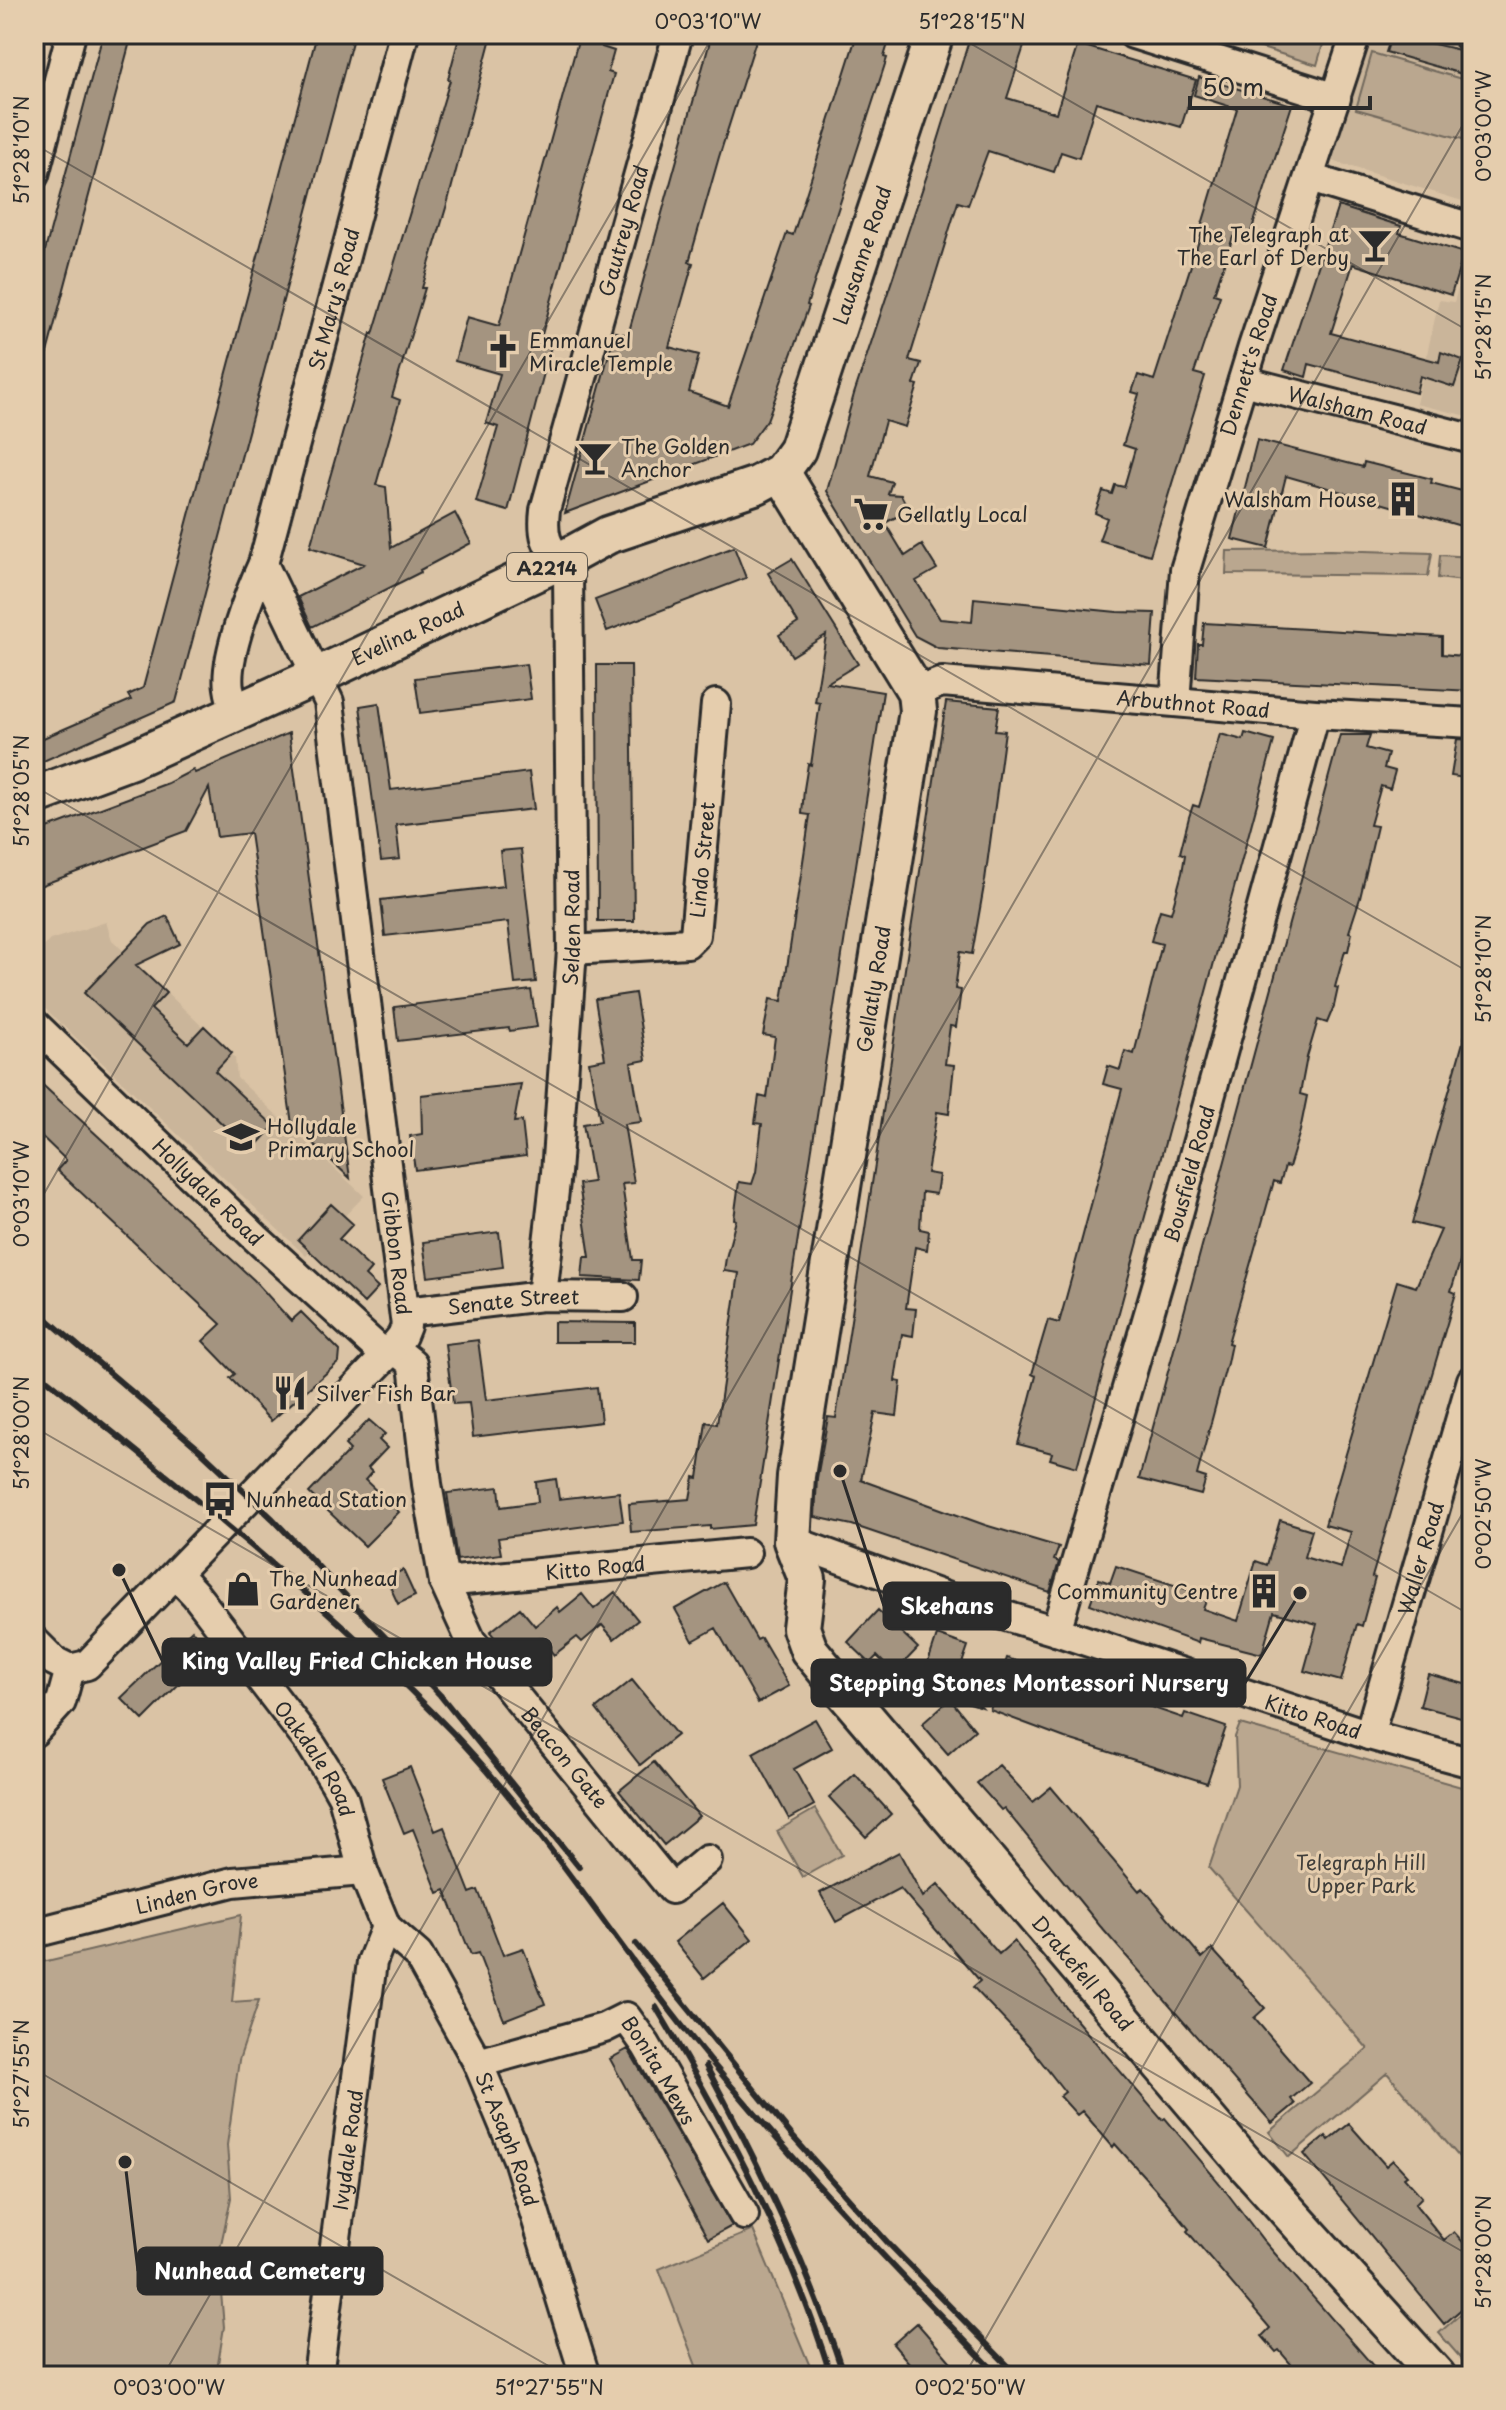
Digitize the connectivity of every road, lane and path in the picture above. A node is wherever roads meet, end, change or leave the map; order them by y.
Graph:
1 (71, 34) edge
2 (404, 34) edge
3 (678, 34) edge
4 (935, 34) edge
5 (1133, 34) edge
6 (1356, 34) edge
7 (1466, 34) edge
8 (1472, 36) edge
9 (1336, 98) junction
10 (34, 175) edge
11 (1310, 178) junction
12 (1468, 227) dead end
13 (1243, 381) junction
14 (1472, 439) edge
15 (781, 472) junction
16 (560, 561) junction
17 (263, 564) junction
18 (317, 676) junction
19 (916, 692) junction
20 (1175, 701) junction
21 (716, 704) dead end
22 (236, 713) junction
23 (1315, 714) junction
24 (1472, 723) edge
25 (34, 796) edge
26 (572, 950) junction
27 (34, 1024) edge
28 (542, 1296) junction
29 (623, 1297) dead end
30 (406, 1312) junction
31 (390, 1352) junction
32 (1472, 1380) edge
33 (792, 1541) junction
34 (746, 1553) dead end
35 (176, 1574) junction
36 (444, 1582) junction
37 (1056, 1631) junction
38 (34, 1641) edge
39 (70, 1669) junction
40 (34, 1732) edge
41 (1369, 1735) junction
42 (1472, 1763) edge
43 (707, 1860) dead end
44 (363, 1871) junction
45 (386, 1927) junction
46 (34, 1933) edge
47 (478, 2063) junction
48 (744, 2215) dead end
49 (318, 2376) edge
50 (585, 2376) edge
51 (1437, 2376) edge

1 - 10 street
2 - 17 street, St Mary's Road
3 - 16 street, Gautrey Road
4 - 15 main road, Lausanne Road
5 - 9 street
6 - 9 street, Dennett's Road
7 - 8 street
9 - 11 street, Dennett's Road
11 - 12 street
11 - 13 street, Dennett's Road
13 - 14 street, Walsham Road
13 - 20 street, Dennett's Road
15 - 16 main road, Evelina Road / A2214
15 - 19 main road
16 - 18 main road, Evelina Road / A2214
16 - 26 street, Selden Road
17 - 18 street
17 - 22 street, St Mary's Road
18 - 22 main road, Evelina Road / A2214
18 - 30 street, Gibbon Road
19 - 20 street, Arbuthnot Road
19 - 33 main road, Gellatly Road
20 - 23 street, Arbuthnot Road
21 - 26 street, Lindo Street
22 - 25 main road, Evelina Road / A2214
23 - 24 street, Arbuthnot Road
23 - 37 street, Bousfield Road
26 - 28 street, Selden Road
27 - 31 street, Hollydale Road
28 - 29 street, Senate Street
28 - 30 street, Senate Street
30 - 31 street, Gibbon Road
31 - 35 street, Gibbon Road
31 - 36 street, Hollydale Road
32 - 41 street, Waller Road
33 - 37 street, Kitto Road
33 - 51 main road, Drakefell Road
34 - 36 street, Kitto Road
35 - 39 street, Gibbon Road
35 - 44 street, Oakdale Road
36 - 43 street, Beacon Gate
37 - 41 street, Kitto Road
38 - 39 street
39 - 40 street
41 - 42 street, Kitto Road
44 - 45 street, Oakdale Road
44 - 46 street, Linden Grove
45 - 47 street, St Asaph Road
45 - 49 street, Ivydale Road
47 - 48 street, Bonita Mews
47 - 50 street, St Asaph Road

